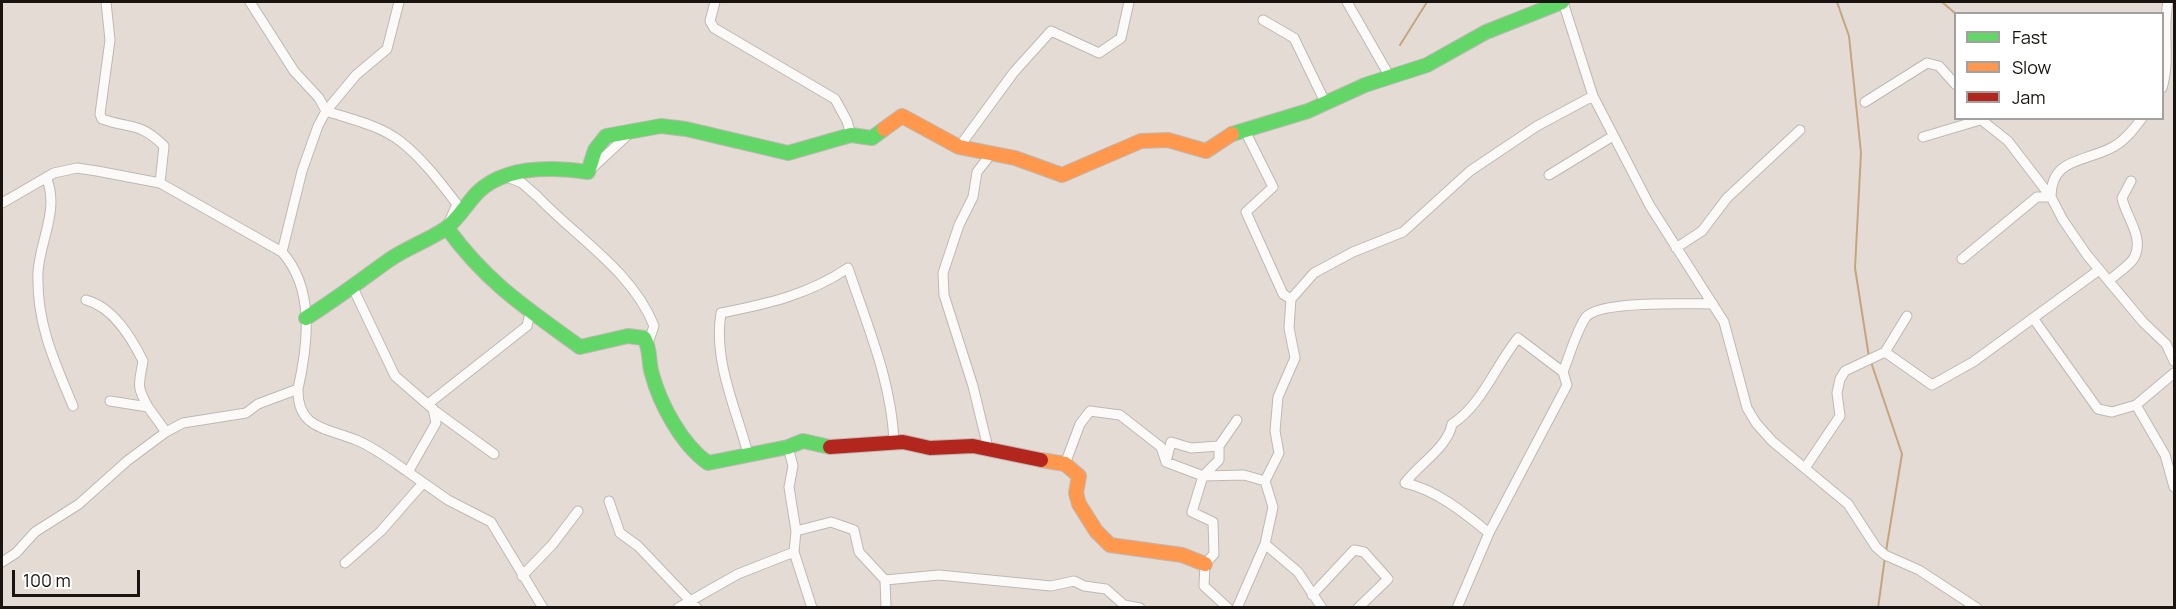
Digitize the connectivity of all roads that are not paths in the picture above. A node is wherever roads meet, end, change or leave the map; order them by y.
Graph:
1 (106, 2) edge
2 (250, 2) edge
3 (399, 2) edge
4 (715, 2) edge
5 (1129, 2) edge
6 (1347, 2) edge
7 (1562, 2) edge
8 (2168, 2) edge
9 (1263, 20) dead end
10 (2175, 46) edge
11 (2168, 62) junction
12 (2170, 74) edge
13 (1390, 77) junction
14 (1954, 84) edge
15 (1593, 96) junction
16 (1866, 102) dead end
17 (1326, 104) junction
18 (326, 111) junction
19 (1976, 120) edge
20 (1980, 120) edge
21 (2140, 120) edge
22 (1800, 130) dead end
23 (1245, 131) junction
24 (851, 135) junction
25 (1614, 136) junction
26 (1923, 137) dead end
27 (959, 147) junction
28 (991, 153) junction
29 (1549, 175) dead end
30 (46, 177) junction
31 (506, 177) junction
32 (2131, 181) dead end
33 (160, 183) junction
34 (2051, 197) junction
35 (2, 203) edge
36 (447, 228) junction
37 (1676, 248) junction
38 (282, 252) junction
39 (1962, 259) dead end
40 (2099, 270) junction
41 (2109, 281) junction
42 (353, 288) junction
43 (1291, 299) junction
44 (86, 300) dead end
45 (1713, 304) junction
46 (530, 313) junction
47 (1907, 316) dead end
48 (306, 318) junction
49 (2033, 318) junction
50 (648, 343) junction
51 (1885, 352) junction
52 (2175, 361) edge
53 (1563, 372) junction
54 (2175, 373) edge
55 (298, 389) junction
56 (110, 401) dead end
57 (2136, 405) junction
58 (73, 406) dead end
59 (148, 407) junction
60 (431, 407) junction
61 (1237, 420) dead end
62 (166, 432) junction
63 (894, 443) junction
64 (1219, 446) junction
65 (788, 447) junction
66 (988, 448) junction
67 (494, 454) dead end
68 (748, 454) junction
69 (1166, 462) junction
70 (1065, 464) junction
71 (1805, 468) junction
72 (408, 472) junction
73 (1203, 476) junction
74 (1265, 481) junction
75 (423, 483) junction
76 (2175, 487) edge
77 (609, 501) dead end
78 (578, 511) dead end
79 (795, 531) junction
80 (1489, 533) junction
81 (1265, 544) junction
82 (794, 552) junction
83 (2, 562) edge
84 (345, 563) dead end
85 (1205, 564) junction
86 (522, 576) junction
87 (885, 579) junction
88 (1312, 595) junction
89 (694, 604) edge
90 (1227, 607) edge
91 (543, 608) edge
92 (678, 608) edge
93 (812, 608) edge
94 (886, 608) edge
95 (1140, 608) edge
96 (1237, 608) edge
97 (1322, 608) edge
98 (1358, 608) edge
99 (1457, 608) edge
100 (1977, 608) edge

1 - 33 street
2 - 18 street
3 - 18 street
4 - 24 street
5 - 27 street
6 - 13 street
7 - 13 street
7 - 15 street
8 - 11 street
9 - 17 street
10 - 11 street
11 - 12 street
13 - 17 street
14 - 16 street
15 - 25 street
15 - 43 street
17 - 23 street
18 - 36 street
18 - 38 street
19 - 26 street
20 - 34 street
21 - 34 street
22 - 37 street
23 - 28 street
23 - 43 street
24 - 27 street
24 - 31 street
25 - 29 street
25 - 37 street
27 - 28 street
28 - 66 street
30 - 33 street
30 - 35 street
30 - 58 street
31 - 36 street
31 - 50 street
32 - 41 street
33 - 38 street
34 - 39 street
34 - 40 street
36 - 42 street
36 - 46 street
37 - 45 street
38 - 48 street
40 - 41 street
40 - 49 street
41 - 52 street
42 - 48 street
42 - 60 street
43 - 74 street
44 - 59 street
45 - 53 street
45 - 71 street
46 - 50 street
46 - 60 street
47 - 51 street
48 - 55 street
49 - 51 street
49 - 57 street
50 - 68 street
51 - 71 street
53 - 80 street
53 - 80 street
54 - 57 street
55 - 62 street
55 - 72 street
56 - 59 street
57 - 76 street
59 - 62 street
60 - 67 street
60 - 72 street
61 - 64 street
62 - 83 street
63 - 65 street
63 - 66 street
63 - 68 street
64 - 69 street
64 - 73 street
65 - 68 street
65 - 79 street
66 - 70 street
69 - 70 street
69 - 73 street
70 - 85 street
71 - 100 street
72 - 75 street
73 - 74 street
73 - 85 street
74 - 81 street
75 - 84 street
75 - 86 street
77 - 89 street
78 - 86 street
79 - 82 street
79 - 87 street
80 - 99 street
81 - 88 street
81 - 96 street
82 - 89 street
82 - 93 street
85 - 90 street
86 - 91 street
87 - 94 street
87 - 95 street
88 - 97 street
88 - 98 street
89 - 92 street

